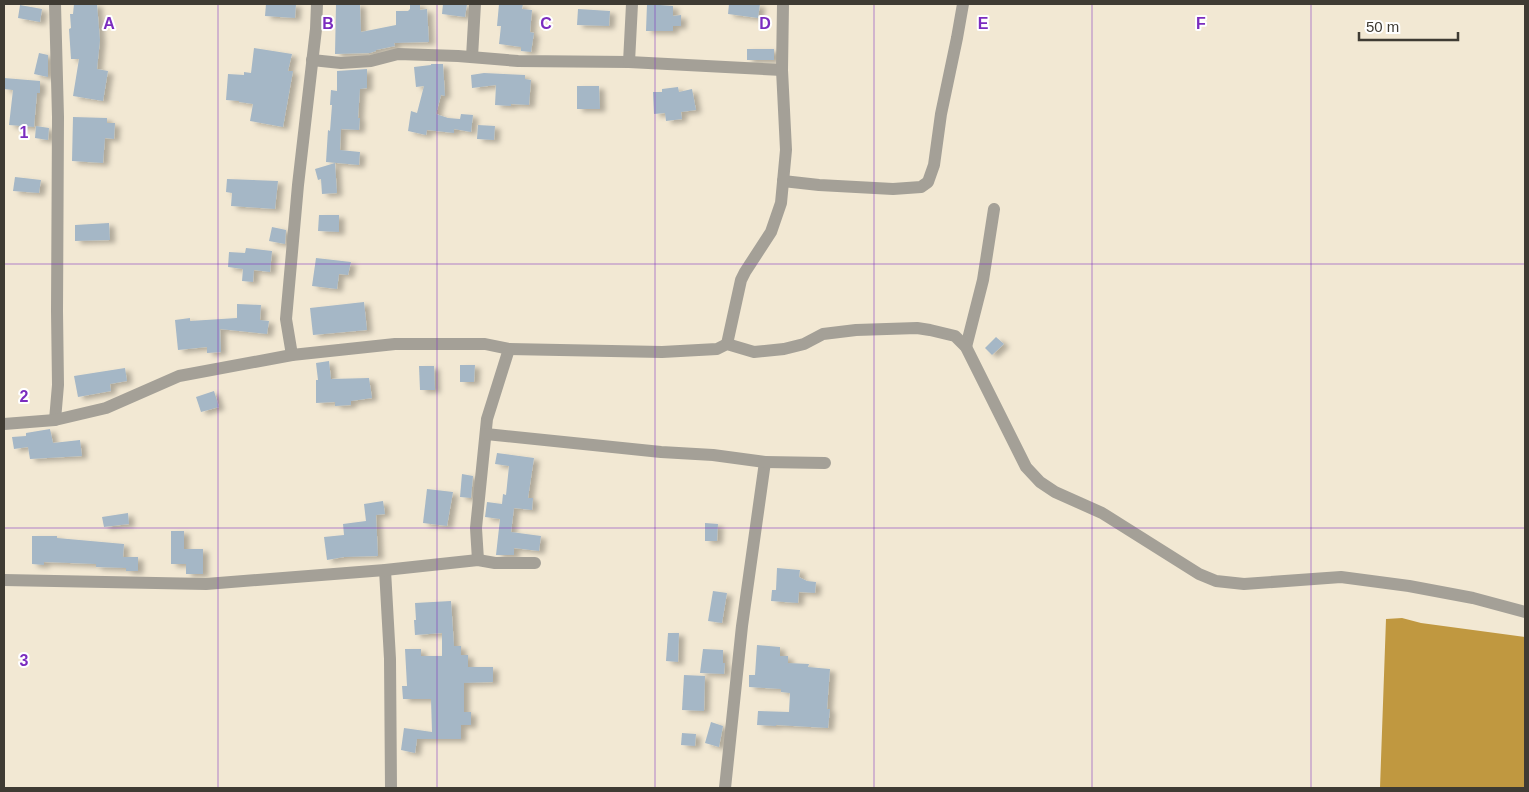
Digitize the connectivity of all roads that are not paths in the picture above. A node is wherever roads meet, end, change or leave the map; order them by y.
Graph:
1 (55, 4) edge
2 (317, 4) edge
3 (476, 4) edge
4 (632, 4) edge
5 (782, 4) edge
6 (962, 4) edge
7 (472, 57) junction
8 (312, 60) junction
9 (629, 62) junction
10 (782, 70) junction
11 (783, 181) junction
12 (994, 209) dead end
13 (728, 344) junction
14 (966, 347) junction
15 (509, 349) junction
16 (292, 355) junction
17 (55, 420) junction
18 (4, 424) edge
19 (486, 434) junction
20 (765, 462) junction
21 (826, 462) dead end
22 (478, 560) junction
23 (535, 563) dead end
24 (385, 570) junction
25 (4, 580) edge
26 (1525, 612) edge
27 (391, 788) edge
28 (725, 788) edge

1 - 17 street
2 - 8 street
3 - 7 street
4 - 9 street
5 - 10 street
6 - 11 street
7 - 8 street
7 - 9 street
8 - 16 street
9 - 10 street
10 - 11 street
11 - 13 street
12 - 14 street
13 - 14 street
13 - 15 street
14 - 26 street
15 - 16 street
15 - 19 street
16 - 17 street
17 - 18 street
19 - 20 street
19 - 22 street
20 - 21 street
20 - 28 street
22 - 23 street
22 - 24 street
24 - 25 street
24 - 27 street

